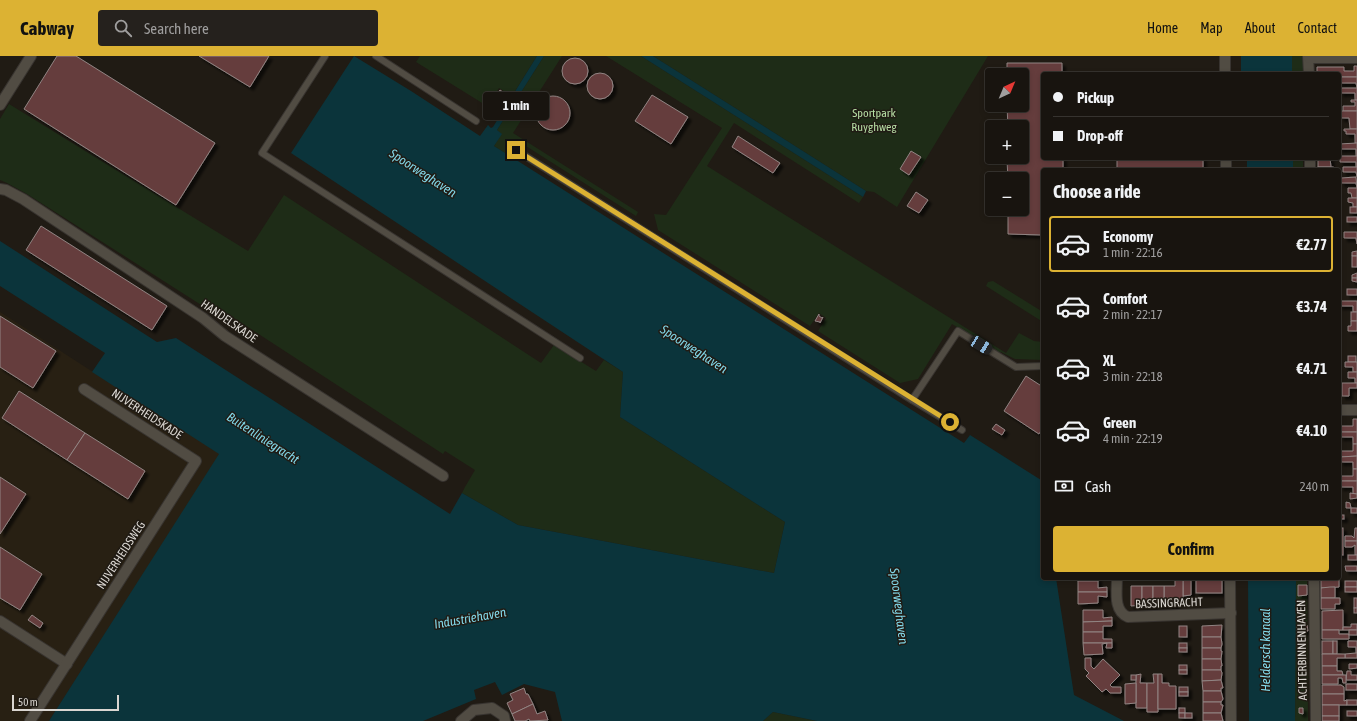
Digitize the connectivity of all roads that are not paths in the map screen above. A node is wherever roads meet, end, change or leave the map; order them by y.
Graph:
1 (31, 56) edge
2 (325, 56) edge
3 (376, 56) edge
4 (1225, 56) edge
5 (1308, 57) edge
6 (1357, 58) edge
7 (1225, 72) edge
8 (1309, 72) edge
9 (0, 106) edge
10 (476, 121) dead end
11 (516, 150) dead end
12 (0, 189) edge
13 (580, 358) dead end
14 (1041, 366) edge
15 (84, 389) dead end
16 (912, 400) junction
17 (1341, 410) edge
18 (1357, 410) edge
19 (962, 430) dead end
20 (196, 461) joint
21 (443, 476) dead end
22 (1116, 580) edge
23 (1230, 580) edge
24 (1314, 580) edge
25 (1230, 613) junction
26 (0, 621) edge
27 (67, 664) junction
28 (30, 721) edge
29 (461, 721) edge
30 (505, 721) edge
31 (1231, 721) edge
32 (1316, 721) edge

1 - 9 street
2 - 13 lane
3 - 10 lane
4 - 7 street
5 - 6 street
5 - 8 street
11 - 16 lane
12 - 21 street, HANDELSKADE
14 - 16 lane
15 - 20 street, NIJVERHEIDSKADE
16 - 19 lane
17 - 18 street
20 - 27 street, NIJVERHEIDSWEG
22 - 25 street, BASSINGRACHT
23 - 25 street
24 - 32 street, ACHTERBINNENHAVEN
25 - 31 street
26 - 27 street
27 - 28 street, NIJVERHEIDSWEG
29 - 30 street

